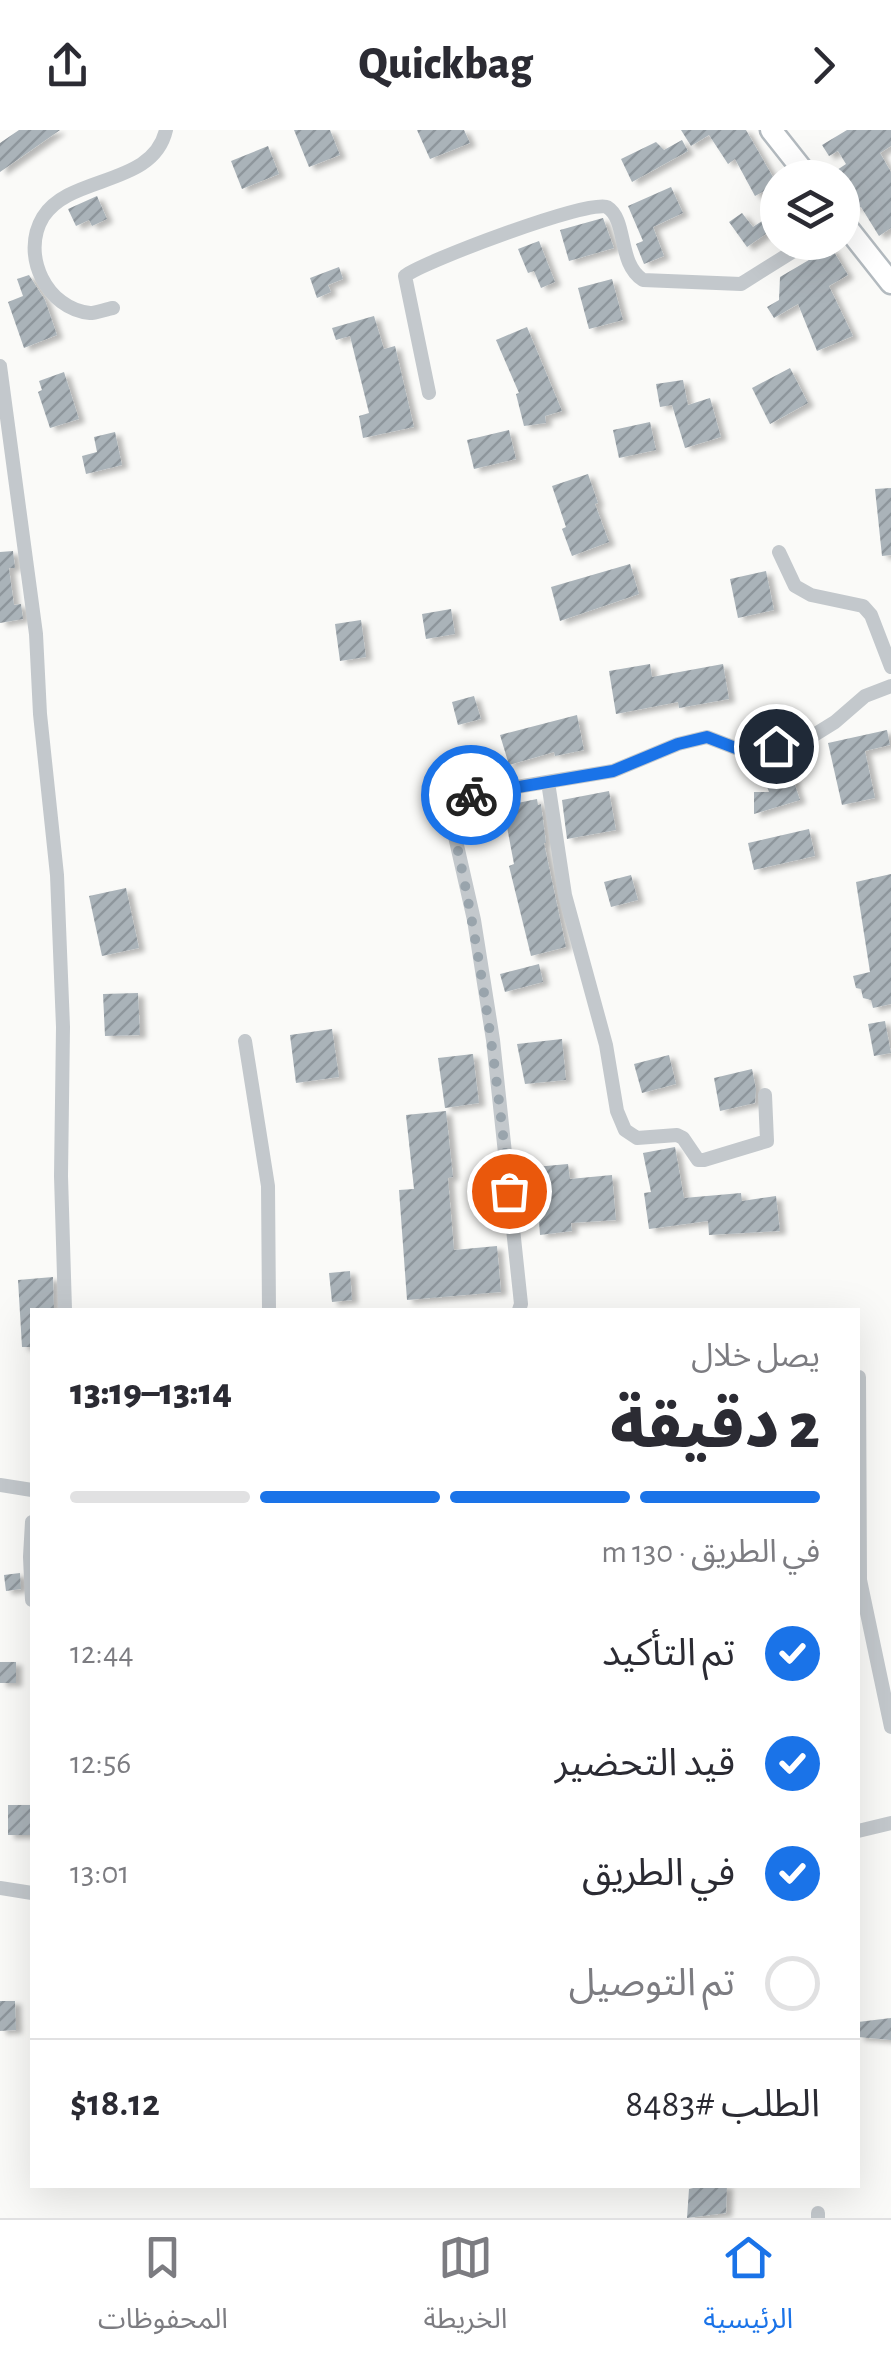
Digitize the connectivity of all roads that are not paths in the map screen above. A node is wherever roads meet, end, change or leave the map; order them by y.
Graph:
1 (166, 130) edge
2 (771, 130) edge
3 (794, 160) edge
4 (860, 244) edge
5 (779, 260) edge
6 (891, 283) edge
7 (112, 308) dead end
8 (0, 366) edge
9 (430, 393) dead end
10 (779, 552) dead end
11 (891, 667) edge
12 (891, 686) edge
13 (548, 782) junction
14 (244, 1041) dead end
15 (765, 1095) dead end
16 (65, 1308) edge
17 (269, 1308) edge
18 (520, 1308) edge
19 (0, 1486) edge
20 (30, 1490) edge
21 (860, 1580) edge
22 (891, 1727) edge
23 (891, 1823) edge
24 (860, 1831) edge
25 (0, 1888) edge
26 (30, 1893) edge

1 - 7 street
2 - 3 street
4 - 6 street
5 - 9 street
8 - 16 street
10 - 11 street
12 - 13 street
13 - 15 street
13 - 18 street
14 - 17 street
19 - 20 street
21 - 22 street
23 - 24 street
25 - 26 street

